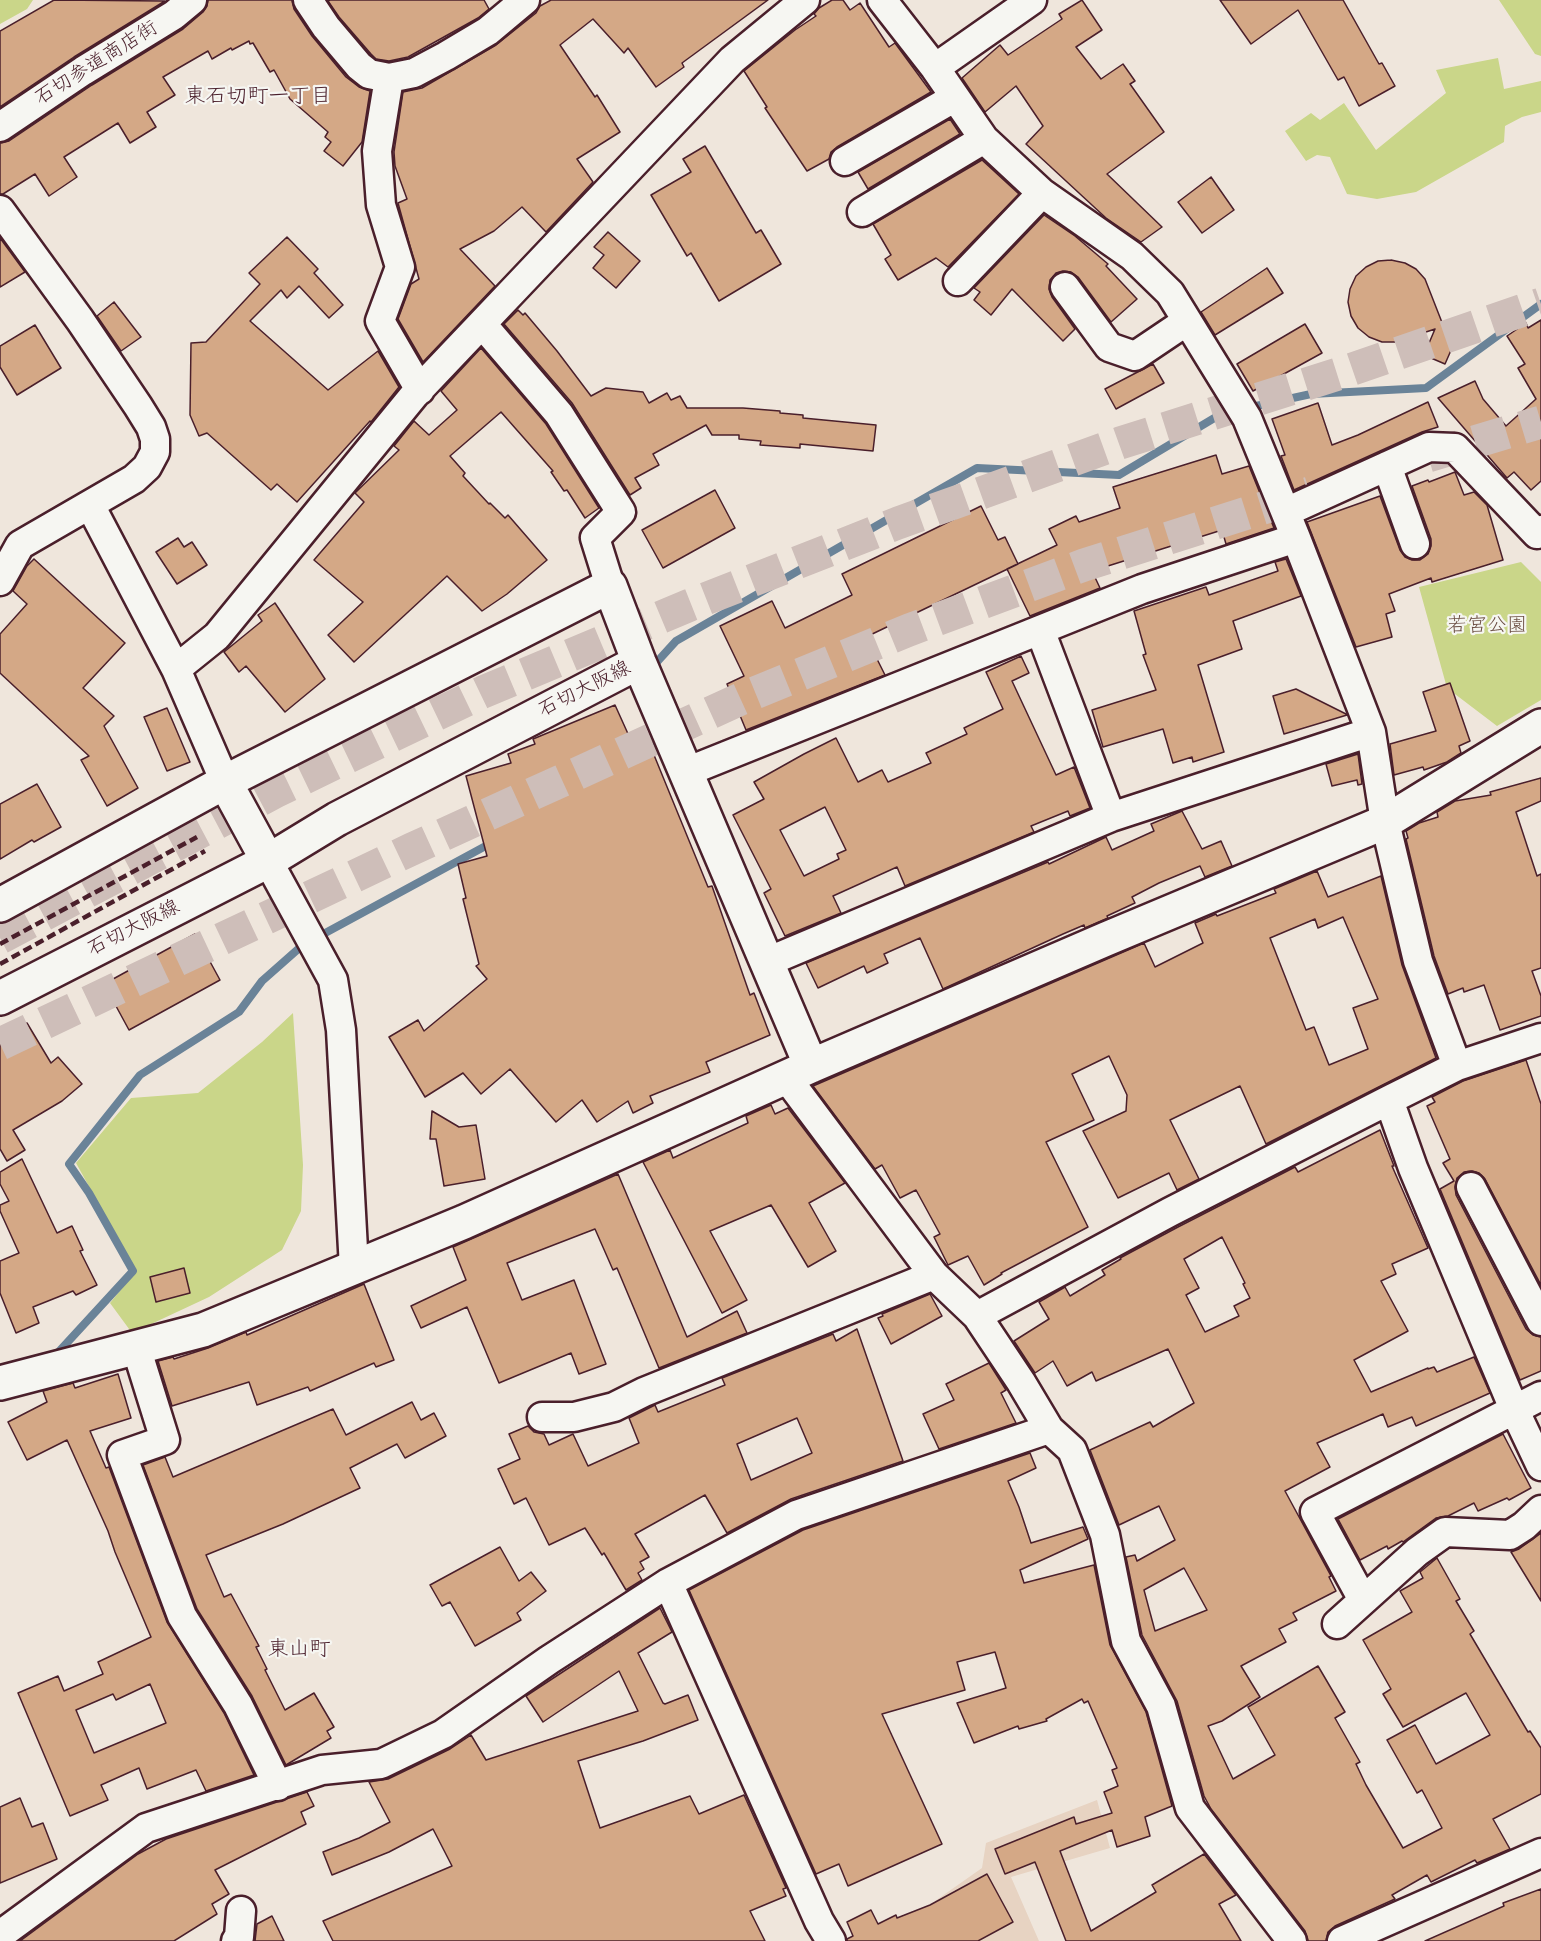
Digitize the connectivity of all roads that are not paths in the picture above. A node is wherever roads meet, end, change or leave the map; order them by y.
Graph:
1 (192, 0) edge
2 (308, 0) edge
3 (805, 0) edge
4 (882, 0) edge
5 (1032, 0) edge
6 (507, 6) edge
7 (935, 69) junction
8 (389, 78) junction
9 (954, 98) junction
10 (0, 126) edge
11 (984, 139) junction
12 (845, 161) dead end
13 (1042, 193) junction
14 (0, 210) edge
15 (862, 212) dead end
16 (958, 281) dead end
17 (1065, 287) dead end
18 (1187, 321) junction
19 (482, 324) junction
20 (420, 390) junction
21 (1387, 466) junction
22 (90, 505) junction
23 (1286, 512) junction
24 (1541, 530) edge
25 (1296, 538) junction
26 (1415, 544) dead end
27 (0, 581) edge
28 (610, 585) junction
29 (1040, 630) junction
30 (639, 662) junction
31 (176, 669) junction
32 (1541, 726) edge
33 (1371, 732) junction
34 (686, 772) junction
35 (225, 782) junction
36 (1110, 817) junction
37 (1385, 822) junction
38 (268, 861) junction
39 (0, 905) edge
40 (767, 962) junction
41 (0, 998) edge
42 (1541, 1038) edge
43 (1456, 1066) junction
44 (798, 1072) junction
45 (1389, 1100) junction
46 (1471, 1187) dead end
47 (354, 1268) junction
48 (934, 1275) junction
49 (977, 1316) junction
50 (1541, 1321) edge
51 (136, 1347) junction
52 (0, 1383) edge
53 (1541, 1396) edge
54 (1514, 1409) junction
55 (542, 1417) dead end
56 (1049, 1429) junction
57 (1541, 1466) edge
58 (1541, 1510) edge
59 (668, 1583) junction
60 (1363, 1600) junction
61 (1337, 1624) dead end
62 (278, 1786) junction
63 (1541, 1853) edge
64 (242, 1911) dead end
65 (0, 1935) edge
66 (236, 1941) edge
67 (831, 1941) edge
68 (1292, 1941) edge
69 (1342, 1941) edge

1 - 10 street, 石切参道商店街
2 - 8 street
3 - 19 street
4 - 7 street
5 - 7 street
6 - 8 street
7 - 9 street
8 - 20 street
9 - 11 street
9 - 12 street
11 - 13 street
11 - 15 street
13 - 16 street
13 - 18 street
14 - 22 street
17 - 18 street
18 - 23 street
19 - 20 street
19 - 28 street
20 - 31 street
21 - 23 street
21 - 24 street
21 - 26 street
22 - 27 street
22 - 31 street
23 - 25 street
25 - 29 street
25 - 33 street
28 - 30 street, 石切大阪線
28 - 35 street
29 - 34 street
29 - 36 street
30 - 34 street
30 - 38 street, 石切大阪線
31 - 35 street
32 - 37 street
33 - 36 street
33 - 37 street
34 - 40 street
35 - 38 street
35 - 39 street
36 - 40 street
37 - 43 street
37 - 44 street
38 - 41 street, 石切大阪線
38 - 47 street
40 - 44 street
42 - 43 street
43 - 45 street
44 - 47 street
44 - 48 street
45 - 49 street
45 - 54 street
46 - 50 street
47 - 51 street
48 - 49 street
48 - 55 street
49 - 56 street
51 - 52 street
51 - 62 street
53 - 54 street
54 - 57 street
54 - 60 street
56 - 59 street
56 - 68 street
58 - 60 street
59 - 62 street
59 - 67 street
60 - 61 street
62 - 65 street
63 - 69 street
64 - 66 street

